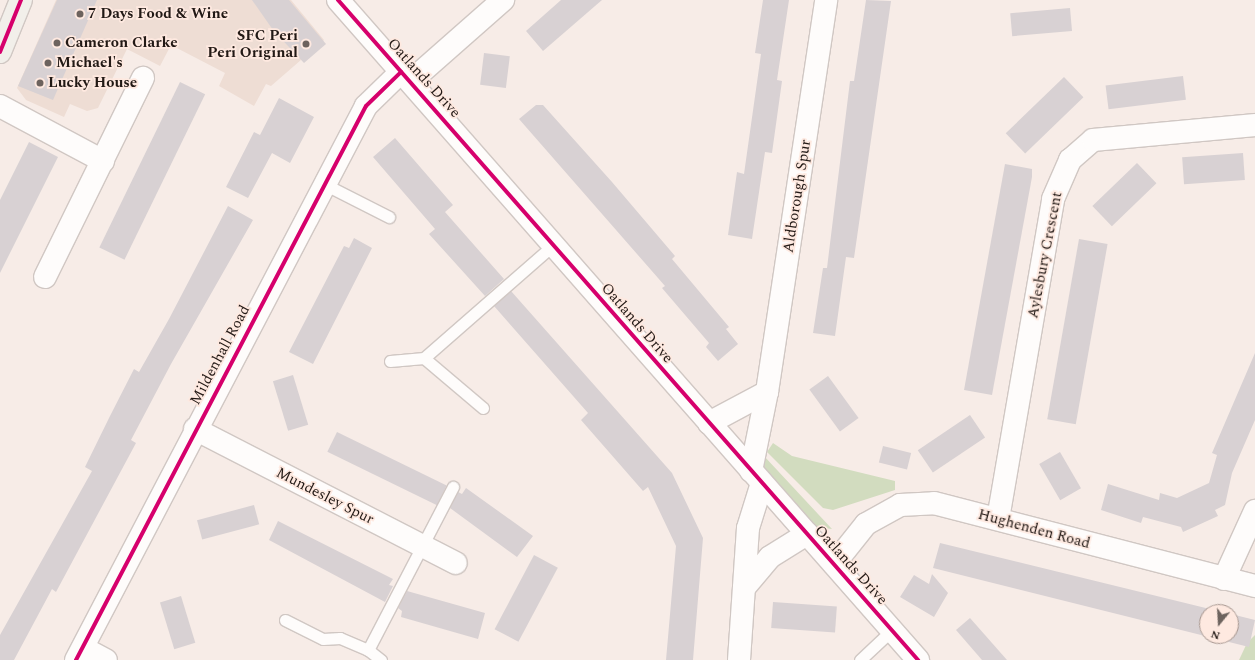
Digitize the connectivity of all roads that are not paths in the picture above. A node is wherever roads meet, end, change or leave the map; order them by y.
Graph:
1 (21, 0) edge
2 (338, 0) edge
3 (503, 0) edge
4 (826, 0) edge
5 (0, 52) edge
6 (406, 77) junction
7 (143, 78) dead end
8 (0, 106) edge
9 (1255, 125) edge
10 (103, 161) junction
11 (324, 184) junction
12 (389, 217) dead end
13 (554, 244) junction
14 (45, 277) dead end
15 (424, 358) junction
16 (390, 361) dead end
17 (768, 392) junction
18 (483, 408) dead end
19 (709, 423) junction
20 (195, 429) junction
21 (757, 477) junction
22 (453, 487) dead end
23 (1255, 511) edge
24 (998, 519) junction
25 (807, 534) junction
26 (422, 546) junction
27 (456, 563) dead end
28 (834, 564) junction
29 (1224, 579) junction
30 (1255, 586) edge
31 (744, 588) junction
32 (285, 620) dead end
33 (892, 630) junction
34 (368, 650) junction
35 (80, 654) edge
36 (106, 660) edge
37 (382, 660) edge
38 (739, 660) edge
39 (860, 660) edge
40 (918, 660) edge

1 - 5 street
2 - 6 street, Oatlands Drive
3 - 6 street, Mildenhall Road
4 - 17 street, Aldborough Spur
6 - 11 street, Mildenhall Road
6 - 13 street, Oatlands Drive
7 - 10 street
8 - 10 street
9 - 24 street, Aylesbury Crescent
10 - 14 street
11 - 12 lane
11 - 20 street, Mildenhall Road
13 - 15 lane
13 - 19 street, Oatlands Drive
15 - 16 lane
15 - 18 lane
17 - 19 street
17 - 21 street, Aldborough Spur
19 - 21 street, Oatlands Drive
20 - 26 street, Mundesley Spur
20 - 35 street, Mildenhall Road
21 - 25 street, Oatlands Drive
21 - 31 street, Aldborough Spur
22 - 26 lane
23 - 29 street
24 - 28 street, Hughenden Road
24 - 29 street, Hughenden Road
25 - 28 street, Oatlands Drive
25 - 31 street
26 - 27 street, Mundesley Spur
26 - 34 lane
28 - 33 street, Oatlands Drive
29 - 30 street, Hughenden Road
31 - 38 street, Aldborough Spur
32 - 34 lane
33 - 39 lane
33 - 40 street, Oatlands Drive
34 - 37 lane
35 - 36 street

